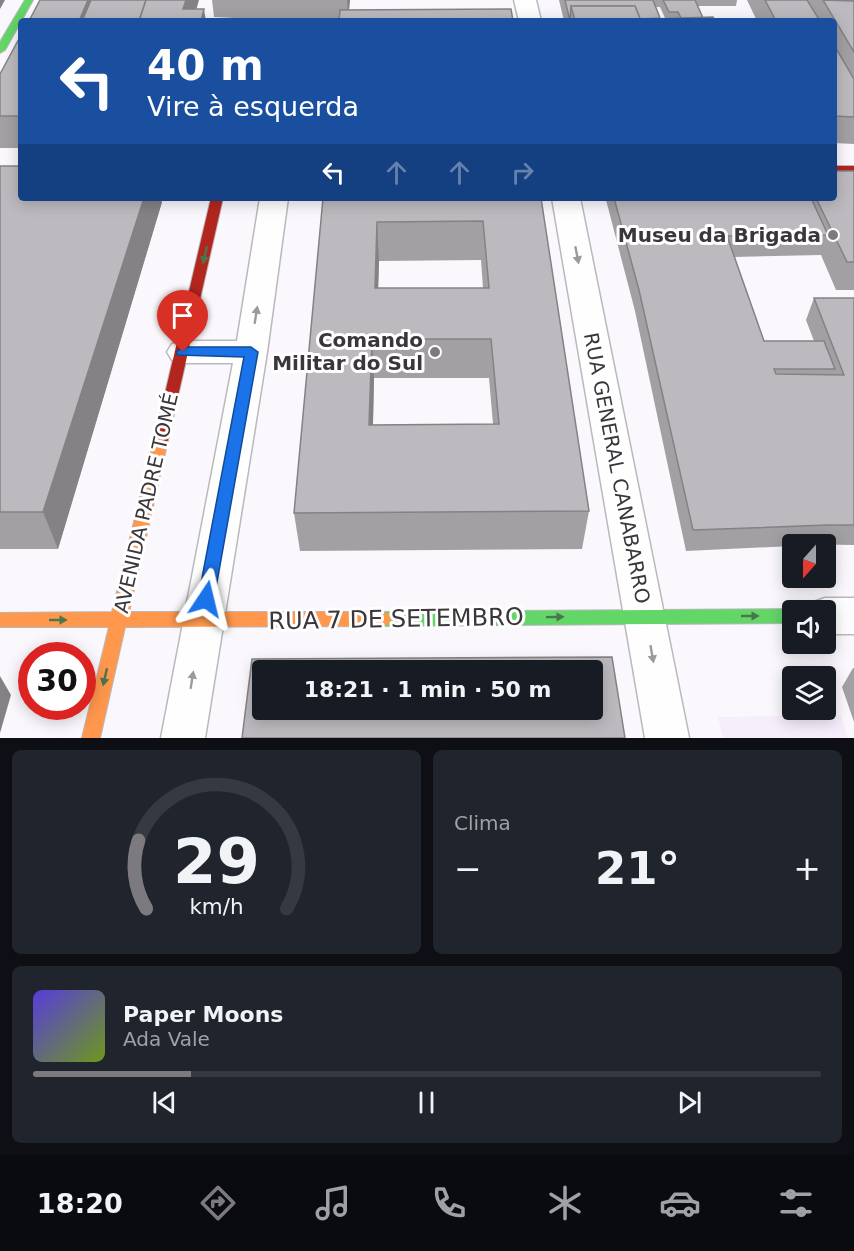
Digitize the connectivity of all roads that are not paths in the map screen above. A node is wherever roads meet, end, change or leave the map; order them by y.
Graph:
1 (29, 0) edge
2 (525, 0) edge
3 (19, 18) edge
4 (529, 18) edge
5 (18, 19) edge
6 (0, 50) edge
7 (837, 169) edge
8 (854, 169) edge
9 (216, 201) edge
10 (274, 201) edge
11 (567, 201) edge
12 (183, 352) junction
13 (251, 352) junction
14 (645, 616) junction
15 (782, 616) edge
16 (836, 616) edge
17 (854, 616) edge
18 (0, 620) edge
19 (118, 620) junction
20 (202, 621) junction
21 (91, 738) edge
22 (183, 738) edge
23 (667, 738) edge

1 - 3 street
2 - 4 street
5 - 6 street
7 - 8 street
9 -> 12 street, AVENIDA PADRE TOMÉ
13 -> 10 street
11 -> 14 street, RUA GENERAL CANABARRO
12 - 13 street
12 - 19 street, AVENIDA PADRE TOMÉ
13 - 20 street
14 -> 15 street, RUA 7 DE SETEMBRO
20 -> 14 street, RUA 7 DE SETEMBRO
14 -> 23 street, RUA GENERAL CANABARRO
16 - 17 street
18 -> 19 street, RUA 7 DE SETEMBRO
19 - 20 street, RUA 7 DE SETEMBRO
19 -> 21 street, AVENIDA PADRE TOMÉ
22 -> 20 street

